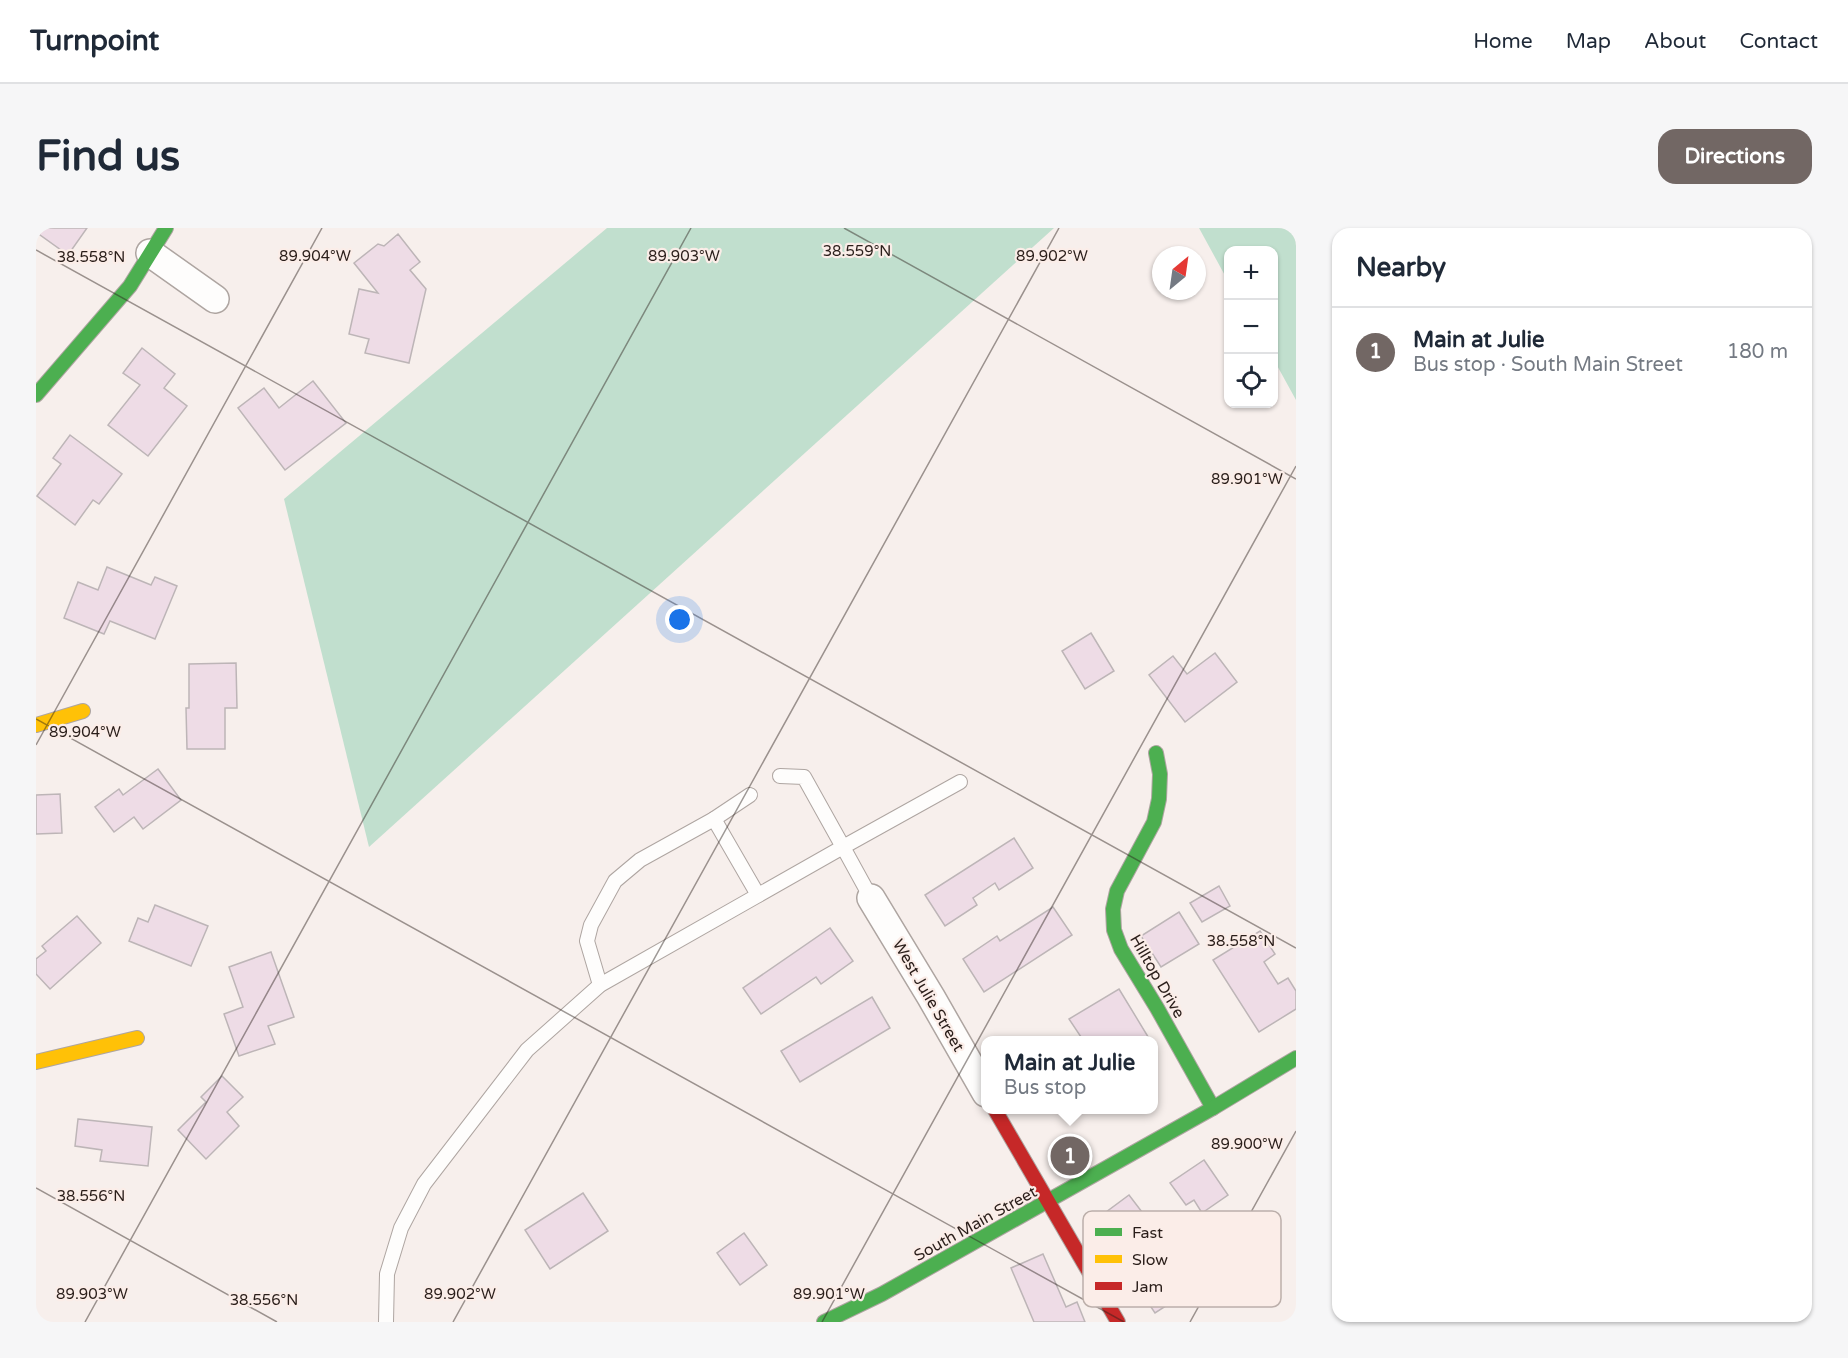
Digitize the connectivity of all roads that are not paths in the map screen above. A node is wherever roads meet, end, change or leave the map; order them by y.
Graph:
1 (166, 228) edge
2 (150, 253) junction
3 (215, 299) dead end
4 (36, 394) edge
5 (83, 711) dead end
6 (36, 725) edge
7 (1156, 753) dead end
8 (780, 776) dead end
9 (960, 782) dead end
10 (750, 795) dead end
11 (714, 819) junction
12 (843, 847) junction
13 (758, 895) junction
14 (871, 898) joint
15 (600, 985) junction
16 (137, 1038) dead end
17 (1296, 1059) edge
18 (36, 1062) edge
19 (981, 1084) edge
20 (1213, 1108) junction
21 (997, 1114) edge
22 (1048, 1202) junction
23 (1083, 1262) edge
24 (1109, 1307) edge
25 (386, 1322) edge
26 (824, 1322) edge
27 (1118, 1322) edge

1 - 2 street
2 - 3 street
2 - 4 street
5 - 6 street
7 - 20 street, Hilltop Drive
8 - 12 lane
9 - 12 lane
10 - 11 lane
11 - 13 lane
11 - 15 lane
12 - 13 lane
12 - 14 lane
13 - 15 lane
14 - 19 street, West Julie Street
15 - 25 lane
16 - 18 street
17 - 20 street, South Main Street
20 - 22 street, South Main Street
21 - 22 street
22 - 23 street
22 - 26 street, South Main Street
24 - 27 street

